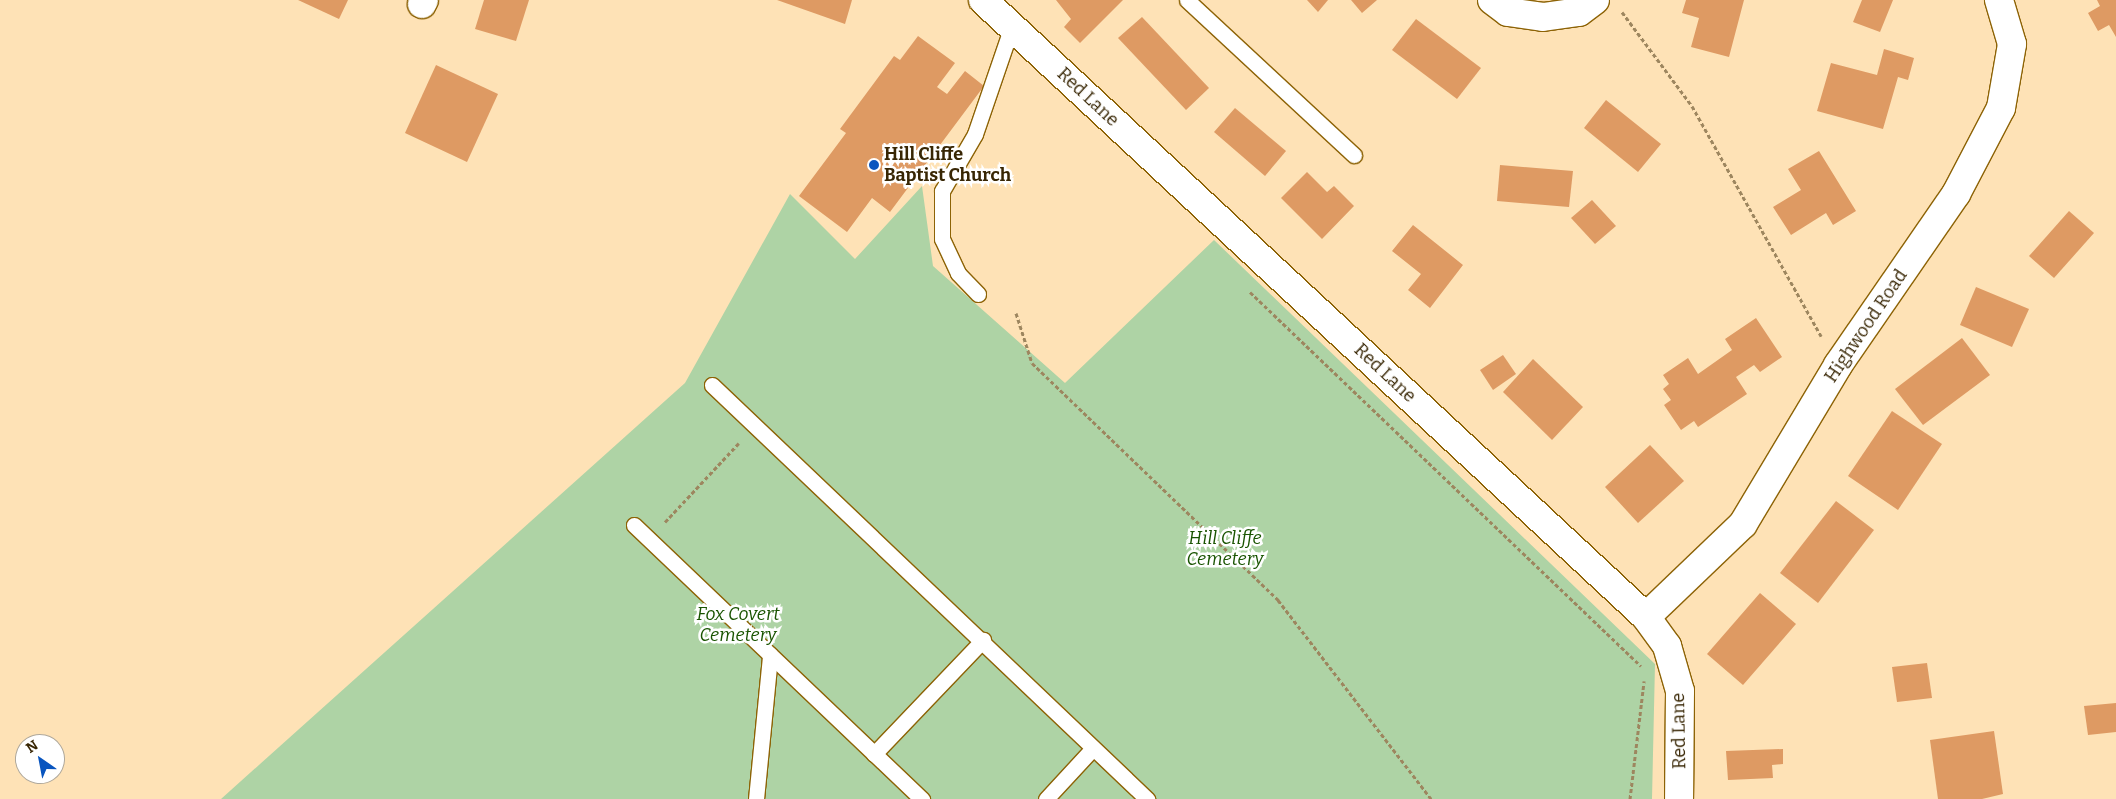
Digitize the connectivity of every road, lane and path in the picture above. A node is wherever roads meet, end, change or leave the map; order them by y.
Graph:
1 (983, 0) edge
2 (1187, 0) edge
3 (1492, 0) edge
4 (1999, 0) edge
5 (1607, 4) edge
6 (1012, 26) junction
7 (1354, 155) dead end
8 (1247, 289) dead end
9 (978, 294) dead end
10 (1016, 313) dead end
11 (1838, 365) junction
12 (712, 385) dead end
13 (755, 426) junction
14 (634, 525) dead end
15 (649, 540) junction
16 (1646, 617) junction
17 (983, 640) junction
18 (770, 655) junction
19 (1093, 748) junction
20 (874, 754) junction
21 (756, 799) edge
22 (922, 799) edge
23 (1046, 799) edge
24 (1147, 799) edge
25 (1431, 799) edge
26 (1630, 799) edge
27 (1679, 799) edge

1 - 6 street, Red Lane
2 - 7 lane
3 - 5 street
4 - 11 street, Highwood Road
5 - 11 path
6 - 9 lane
6 - 16 street, Red Lane
8 - 26 path
10 - 25 path
11 - 16 street, Highwood Road
12 - 13 lane
13 - 15 path
13 - 17 lane
14 - 15 lane
15 - 18 lane
16 - 27 street, Red Lane
17 - 19 lane
17 - 20 lane
18 - 20 lane
18 - 21 lane
19 - 23 lane
19 - 24 lane
20 - 22 lane

